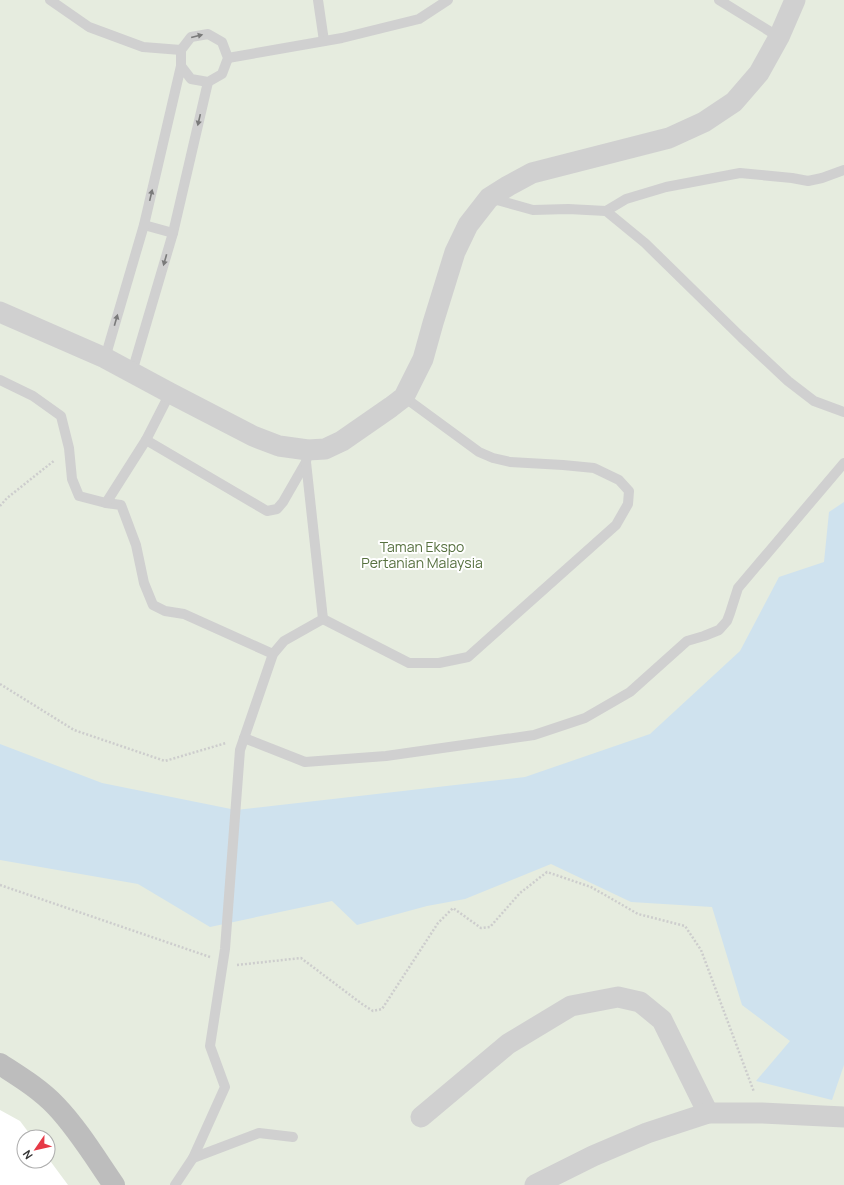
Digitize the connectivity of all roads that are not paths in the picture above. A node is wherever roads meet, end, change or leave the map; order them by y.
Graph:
1 (50, 0) edge
2 (318, 0) edge
3 (448, 0) edge
4 (719, 0) edge
5 (795, 0) edge
6 (779, 37) junction
7 (324, 41) junction
8 (181, 50) junction
9 (228, 58) junction
10 (181, 66) junction
11 (208, 82) junction
12 (844, 170) edge
13 (490, 198) junction
14 (606, 211) junction
15 (144, 225) junction
16 (173, 233) junction
17 (0, 312) edge
18 (105, 358) junction
19 (132, 372) junction
20 (0, 380) edge
21 (170, 393) junction
22 (404, 397) junction
23 (844, 412) edge
24 (146, 440) junction
25 (307, 456) junction
26 (844, 463) edge
27 (106, 503) junction
28 (323, 619) junction
29 (273, 654) junction
30 (244, 738) junction
31 (0, 1064) edge
32 (708, 1113) junction
33 (844, 1117) edge
34 (421, 1118) dead end
35 (293, 1137) dead end
36 (193, 1158) junction
37 (114, 1185) edge
38 (175, 1185) edge
39 (535, 1185) edge

1 - 8 lane
2 - 7 lane
3 - 7 lane
4 - 6 lane
5 - 6 street
6 - 13 street
7 - 9 lane
8 -> 9 lane
8 - 10 lane
9 - 11 lane
10 - 11 lane
15 -> 10 lane
11 -> 16 lane
12 - 14 lane
13 - 14 lane
13 - 22 street
14 - 23 lane
15 - 16 lane
18 -> 15 lane
16 -> 19 lane
17 - 18 street
18 - 19 street
19 - 21 street
20 - 27 lane
21 - 24 lane
21 - 25 street
22 - 25 street
22 - 28 lane
24 - 25 lane
24 - 27 lane
25 - 28 lane
26 - 30 lane
27 - 29 lane
28 - 29 lane
29 - 30 lane
30 - 36 lane
31 - 37 street
32 - 33 street
32 - 34 street
32 - 39 street
35 - 36 lane
36 - 38 lane

